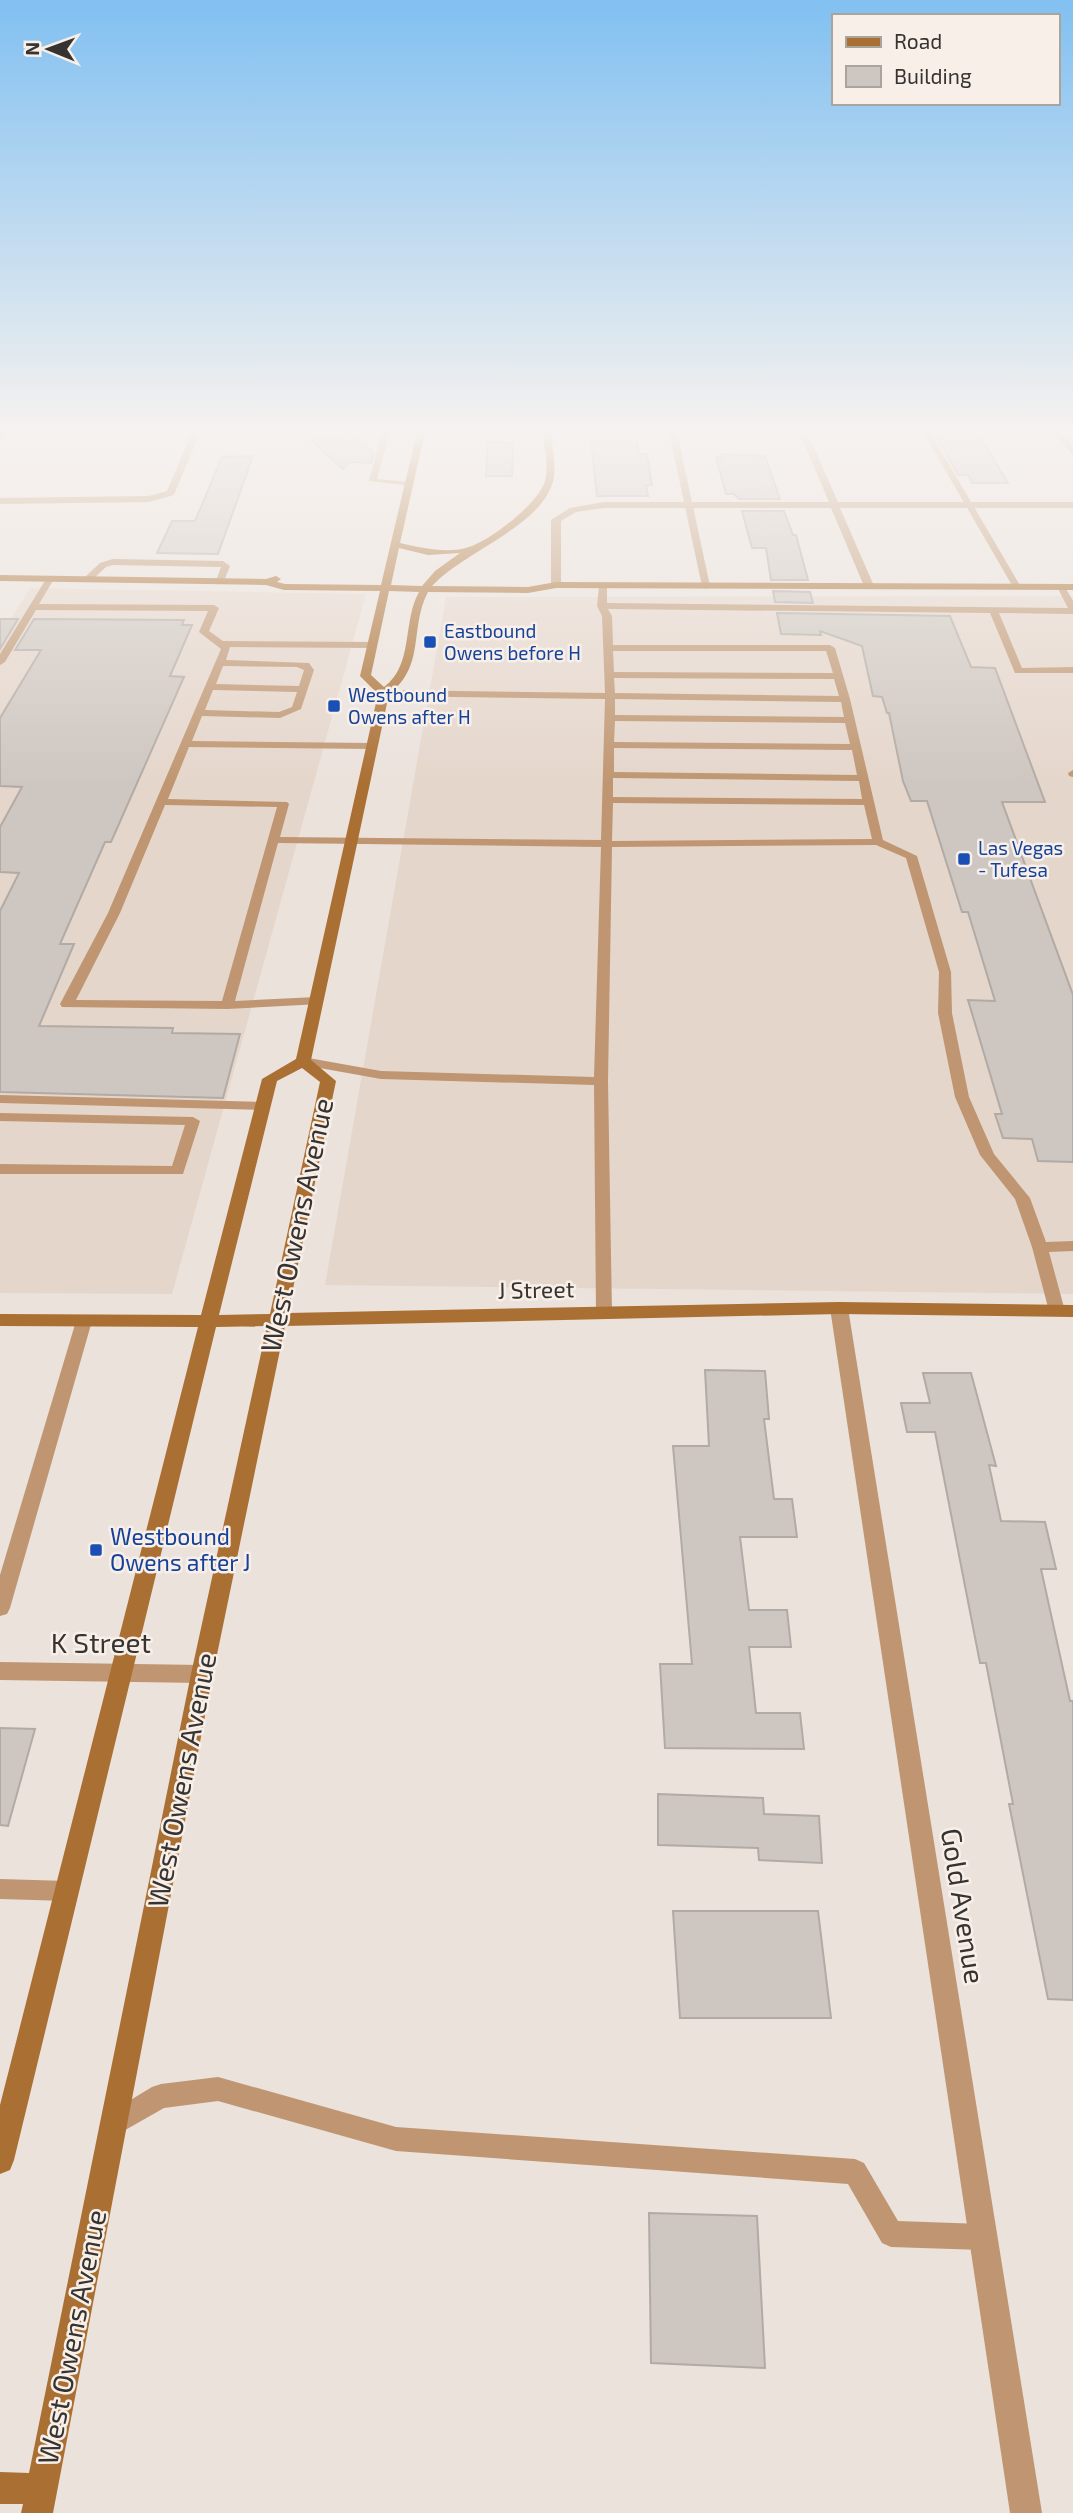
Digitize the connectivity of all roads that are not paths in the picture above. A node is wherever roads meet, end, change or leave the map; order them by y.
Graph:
1 (395, 549) edge
2 (416, 549) edge
3 (556, 549) edge
4 (699, 549) edge
5 (854, 549) edge
6 (995, 549) edge
7 (469, 550) joint
8 (0, 578) edge
9 (432, 578) junction
10 (50, 579) junction
11 (88, 579) junction
12 (388, 583) junction
13 (556, 585) junction
14 (603, 586) junction
15 (706, 586) junction
16 (869, 586) junction
17 (1017, 587) junction
18 (1060, 587) junction
19 (1073, 587) edge
20 (425, 588) junction
21 (220, 592) junction
22 (602, 606) junction
23 (33, 607) junction
24 (993, 610) junction
25 (1073, 610) edge
26 (220, 644) junction
27 (372, 645) junction
28 (607, 648) junction
29 (0, 662) edge
30 (652, 662) junction
31 (713, 662) junction
32 (756, 662) junction
33 (794, 662) junction
34 (219, 663) junction
35 (1073, 670) edge
36 (608, 676) junction
37 (838, 676) junction
38 (209, 687) junction
39 (303, 689) junction
40 (384, 693) junction
41 (610, 697) junction
42 (845, 699) junction
43 (198, 713) junction
44 (609, 718) junction
45 (850, 720) junction
46 (185, 744) junction
47 (608, 745) junction
48 (371, 746) junction
49 (856, 747) junction
50 (608, 775) junction
51 (863, 778) junction
52 (607, 800) junction
53 (161, 802) junction
54 (869, 803) junction
55 (273, 840) junction
56 (350, 841) junction
57 (878, 842) junction
58 (606, 844) junction
59 (316, 1001) junction
60 (227, 1005) junction
61 (303, 1061) junction
62 (601, 1081) junction
63 (0, 1099) edge
64 (262, 1106) junction
65 (0, 1117) edge
66 (0, 1169) edge
67 (1073, 1246) edge
68 (1040, 1247) junction
69 (839, 1308) junction
70 (1065, 1311) edge
71 (604, 1313) junction
72 (0, 1320) edge
73 (277, 1320) junction
74 (84, 1321) junction
75 (209, 1321) junction
76 (0, 1608) edge
77 (0, 1671) edge
78 (121, 1673) junction
79 (202, 1674) junction
80 (0, 1889) edge
81 (67, 1891) junction
82 (113, 2125) junction
83 (0, 2160) edge
84 (982, 2236) junction
85 (0, 2488) edge
86 (39, 2501) edge
87 (1026, 2513) edge

1 - 12 main road
2 - 7 main road
3 - 13 street
4 - 15 lane
5 - 16 street
6 - 17 lane
7 - 9 main road
8 - 10 main road
9 - 12 main road
9 - 13 main road
9 - 20 main road
10 - 11 main road
10 - 23 lane
11 - 21 main road
11 - 21 lane
12 - 20 main road
12 - 21 main road
12 - 27 main road
13 - 14 main road
13 - 20 main road
14 - 15 main road
14 - 22 lane
15 - 16 main road
16 - 17 main road
17 - 18 main road
18 - 19 main road
18 - 25 lane
20 - 40 main road
21 - 23 lane
21 - 26 lane
22 - 24 lane
22 - 28 lane
23 - 29 lane
24 - 25 lane
24 - 35 lane
26 - 27 lane
26 - 34 lane
27 - 40 main road
28 - 30 lane
28 - 36 lane
30 - 31 lane
30 - 31 lane
30 - 36 lane
31 - 32 lane
31 - 32 lane
32 - 33 lane
32 - 33 lane
33 - 37 lane
33 - 37 lane
34 - 38 lane
34 - 39 lane
36 - 41 lane
37 - 42 lane
38 - 39 lane
38 - 43 lane
39 - 43 lane
40 - 41 lane
40 - 48 main road
41 - 42 lane
41 - 44 lane
42 - 45 lane
43 - 46 lane
44 - 45 lane
44 - 47 lane
45 - 49 lane
46 - 48 lane
46 - 53 lane
47 - 49 lane
47 - 50 lane
48 - 56 main road
49 - 51 lane
50 - 51 lane
50 - 52 lane
51 - 54 lane
52 - 54 lane
52 - 58 lane
53 - 55 lane
53 - 60 lane
54 - 57 lane
55 - 56 lane
55 - 60 lane
56 - 58 lane
56 - 59 main road
57 - 58 lane
57 - 68 lane
58 - 62 lane
59 - 60 lane
59 - 61 main road
61 - 62 lane
61 - 64 main road, West Owens Avenue
61 - 73 main road, West Owens Avenue
62 - 71 lane
63 - 64 lane
64 - 75 main road, West Owens Avenue
65 - 66 lane
67 - 68 lane
68 - 70 lane
69 - 70 main road, J Street
69 - 71 main road, J Street
69 - 84 street, Gold Avenue
71 - 73 main road, J Street
72 - 74 main road, J Street
73 - 75 main road, J Street
73 - 79 main road, West Owens Avenue
74 - 75 main road, J Street
74 - 76 lane
75 - 78 main road, West Owens Avenue
77 - 78 street, K Street
78 - 79 street, K Street
78 - 81 main road, West Owens Avenue
79 - 82 main road, West Owens Avenue
80 - 81 lane
81 - 83 main road, West Owens Avenue
82 - 84 lane
82 - 86 main road, West Owens Avenue
84 - 87 street, Gold Avenue
85 - 86 main road

